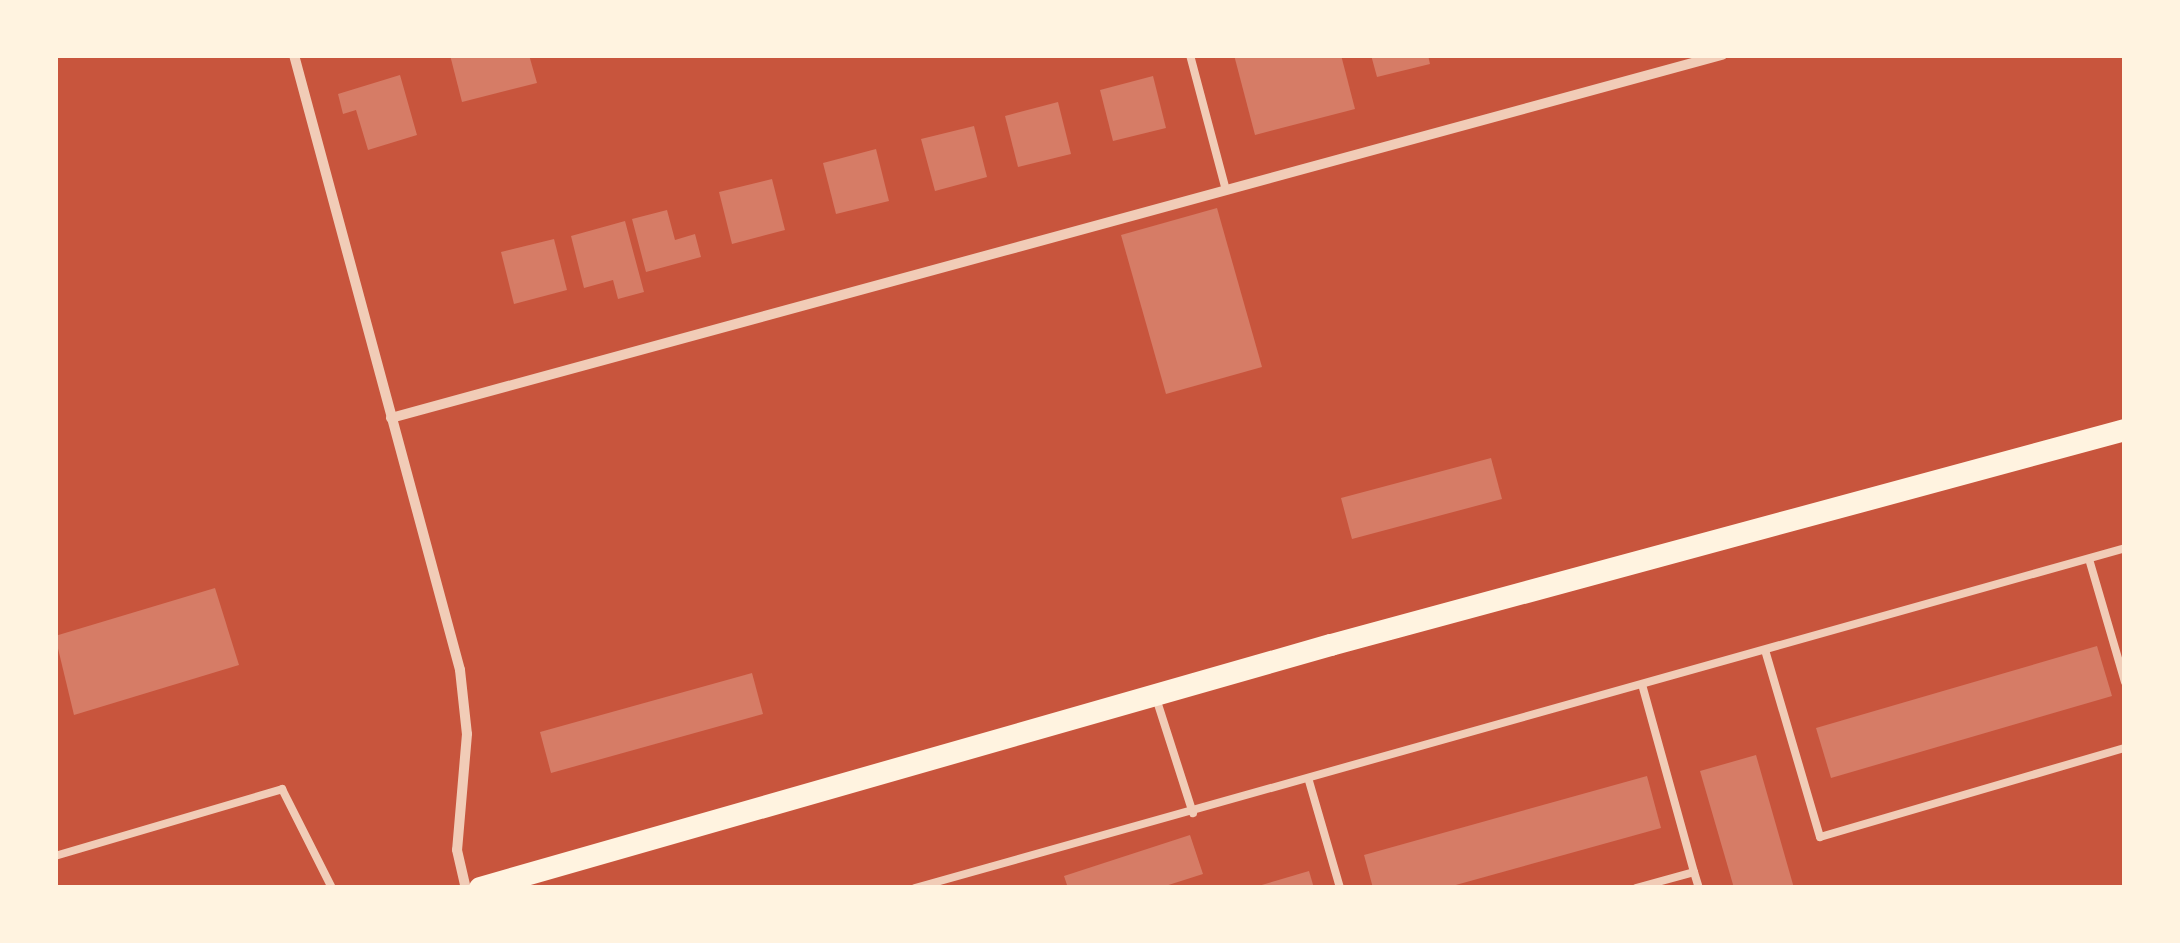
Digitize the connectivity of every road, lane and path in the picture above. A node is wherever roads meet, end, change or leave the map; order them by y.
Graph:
1 (294, 55) edge
2 (1190, 55) edge
3 (1722, 55) edge
4 (1225, 187) junction
5 (392, 418) junction
6 (2125, 430) edge
7 (2125, 548) edge
8 (2089, 559) junction
9 (1765, 650) junction
10 (2125, 682) edge
11 (1642, 685) junction
12 (1155, 695) junction
13 (2125, 748) edge
14 (1309, 782) junction
15 (1193, 813) junction
16 (55, 856) edge
17 (1694, 872) junction
18 (332, 888) edge
19 (466, 888) edge
20 (480, 888) edge
21 (915, 888) edge
22 (1340, 888) edge
23 (1636, 888) edge
24 (1699, 888) edge

1 - 5 street
2 - 4 lane
3 - 4 street
4 - 5 street
5 - 19 street
6 - 12 main road
7 - 8 lane
8 - 9 lane
8 - 10 lane
9 - 11 lane
9 - 13 lane
11 - 14 lane
11 - 17 lane
12 - 15 lane
12 - 20 main road
14 - 15 lane
14 - 22 lane
15 - 21 lane
16 - 18 lane
17 - 23 lane
17 - 24 lane

